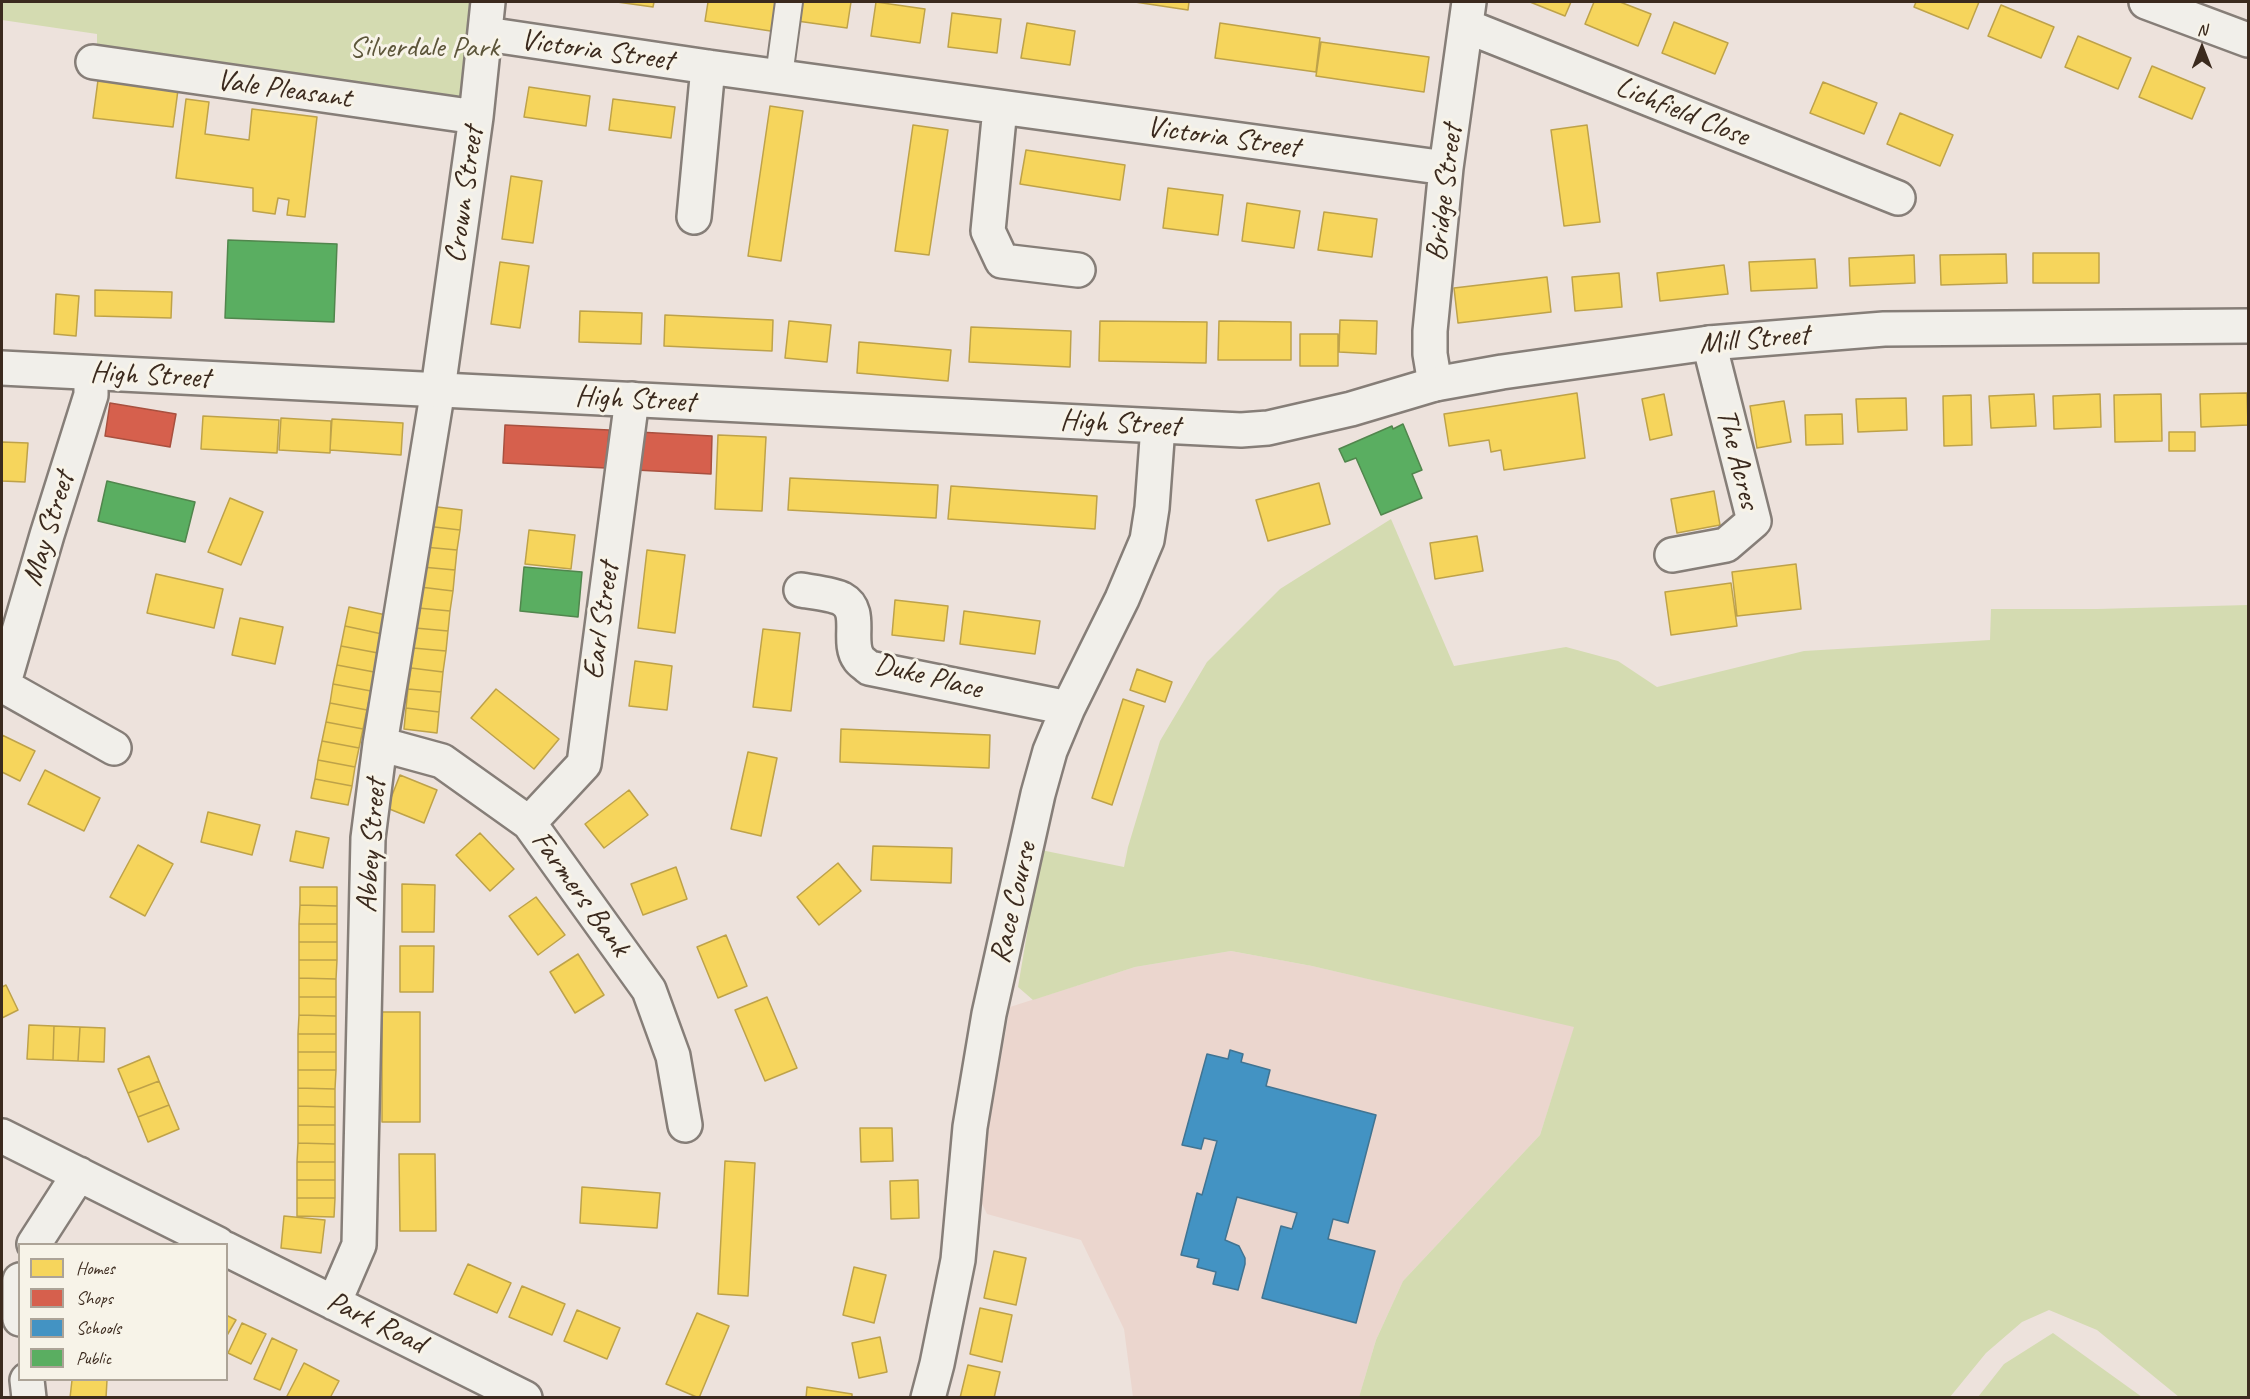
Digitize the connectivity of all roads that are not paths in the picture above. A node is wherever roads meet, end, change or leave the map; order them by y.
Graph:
1 (488, 2) edge
2 (789, 2) edge
3 (2146, 2) edge
4 (1468, 14) edge
5 (486, 34) junction
6 (2248, 40) edge
7 (93, 62) dead end
8 (708, 67) junction
9 (779, 76) junction
10 (999, 108) junction
11 (476, 117) junction
12 (1446, 168) junction
13 (1898, 198) dead end
14 (694, 217) dead end
15 (1078, 270) dead end
16 (2248, 326) edge
17 (1709, 343) junction
18 (2, 368) edge
19 (91, 373) junction
20 (1435, 384) junction
21 (438, 389) junction
22 (632, 399) junction
23 (1158, 426) junction
24 (1268, 428) joint
25 (1672, 555) dead end
26 (801, 590) dead end
27 (2, 685) edge
28 (1068, 708) junction
29 (380, 744) junction
30 (114, 748) dead end
31 (529, 823) junction
32 (685, 1125) dead end
33 (2, 1136) edge
34 (79, 1174) junction
35 (35, 1243) edge
36 (214, 1243) edge
37 (228, 1250) edge
38 (334, 1303) junction
39 (27, 1381) edge
40 (29, 1398) edge
41 (525, 1398) edge
42 (928, 1398) edge

1 - 5 street, Crown Street
2 - 9 street
3 - 6 street
4 - 12 street, Bridge Street
4 - 13 street, Lichfield Close
5 - 8 street, Victoria Street
5 - 11 street, Crown Street
7 - 11 street, Vale Pleasant
8 - 9 street, Victoria Street
8 - 14 street, Victoria Street
9 - 10 street, Victoria Street
10 - 12 street, Victoria Street
10 - 15 street
11 - 21 street, Crown Street
12 - 20 street, Bridge Street
16 - 17 street, Mill Street
17 - 20 street, Mill Street
17 - 25 street, The Acres
18 - 19 street, High Street
19 - 21 street, High Street
19 - 27 street, May Street
20 - 24 street, Mill Street
21 - 22 street, High Street
21 - 29 street, Abbey Street
22 - 23 street, High Street
22 - 31 street, Earl Street
23 - 24 street, High Street
23 - 28 street, Race Course
26 - 28 street, Duke Place
27 - 30 street, May Street
28 - 42 street, Race Course
29 - 31 street, Farmers Bank
29 - 38 street, Abbey Street
31 - 32 street, Farmers Bank
33 - 34 street
34 - 35 street
34 - 36 street
37 - 38 street, Park Road
38 - 41 street, Park Road
39 - 40 street

